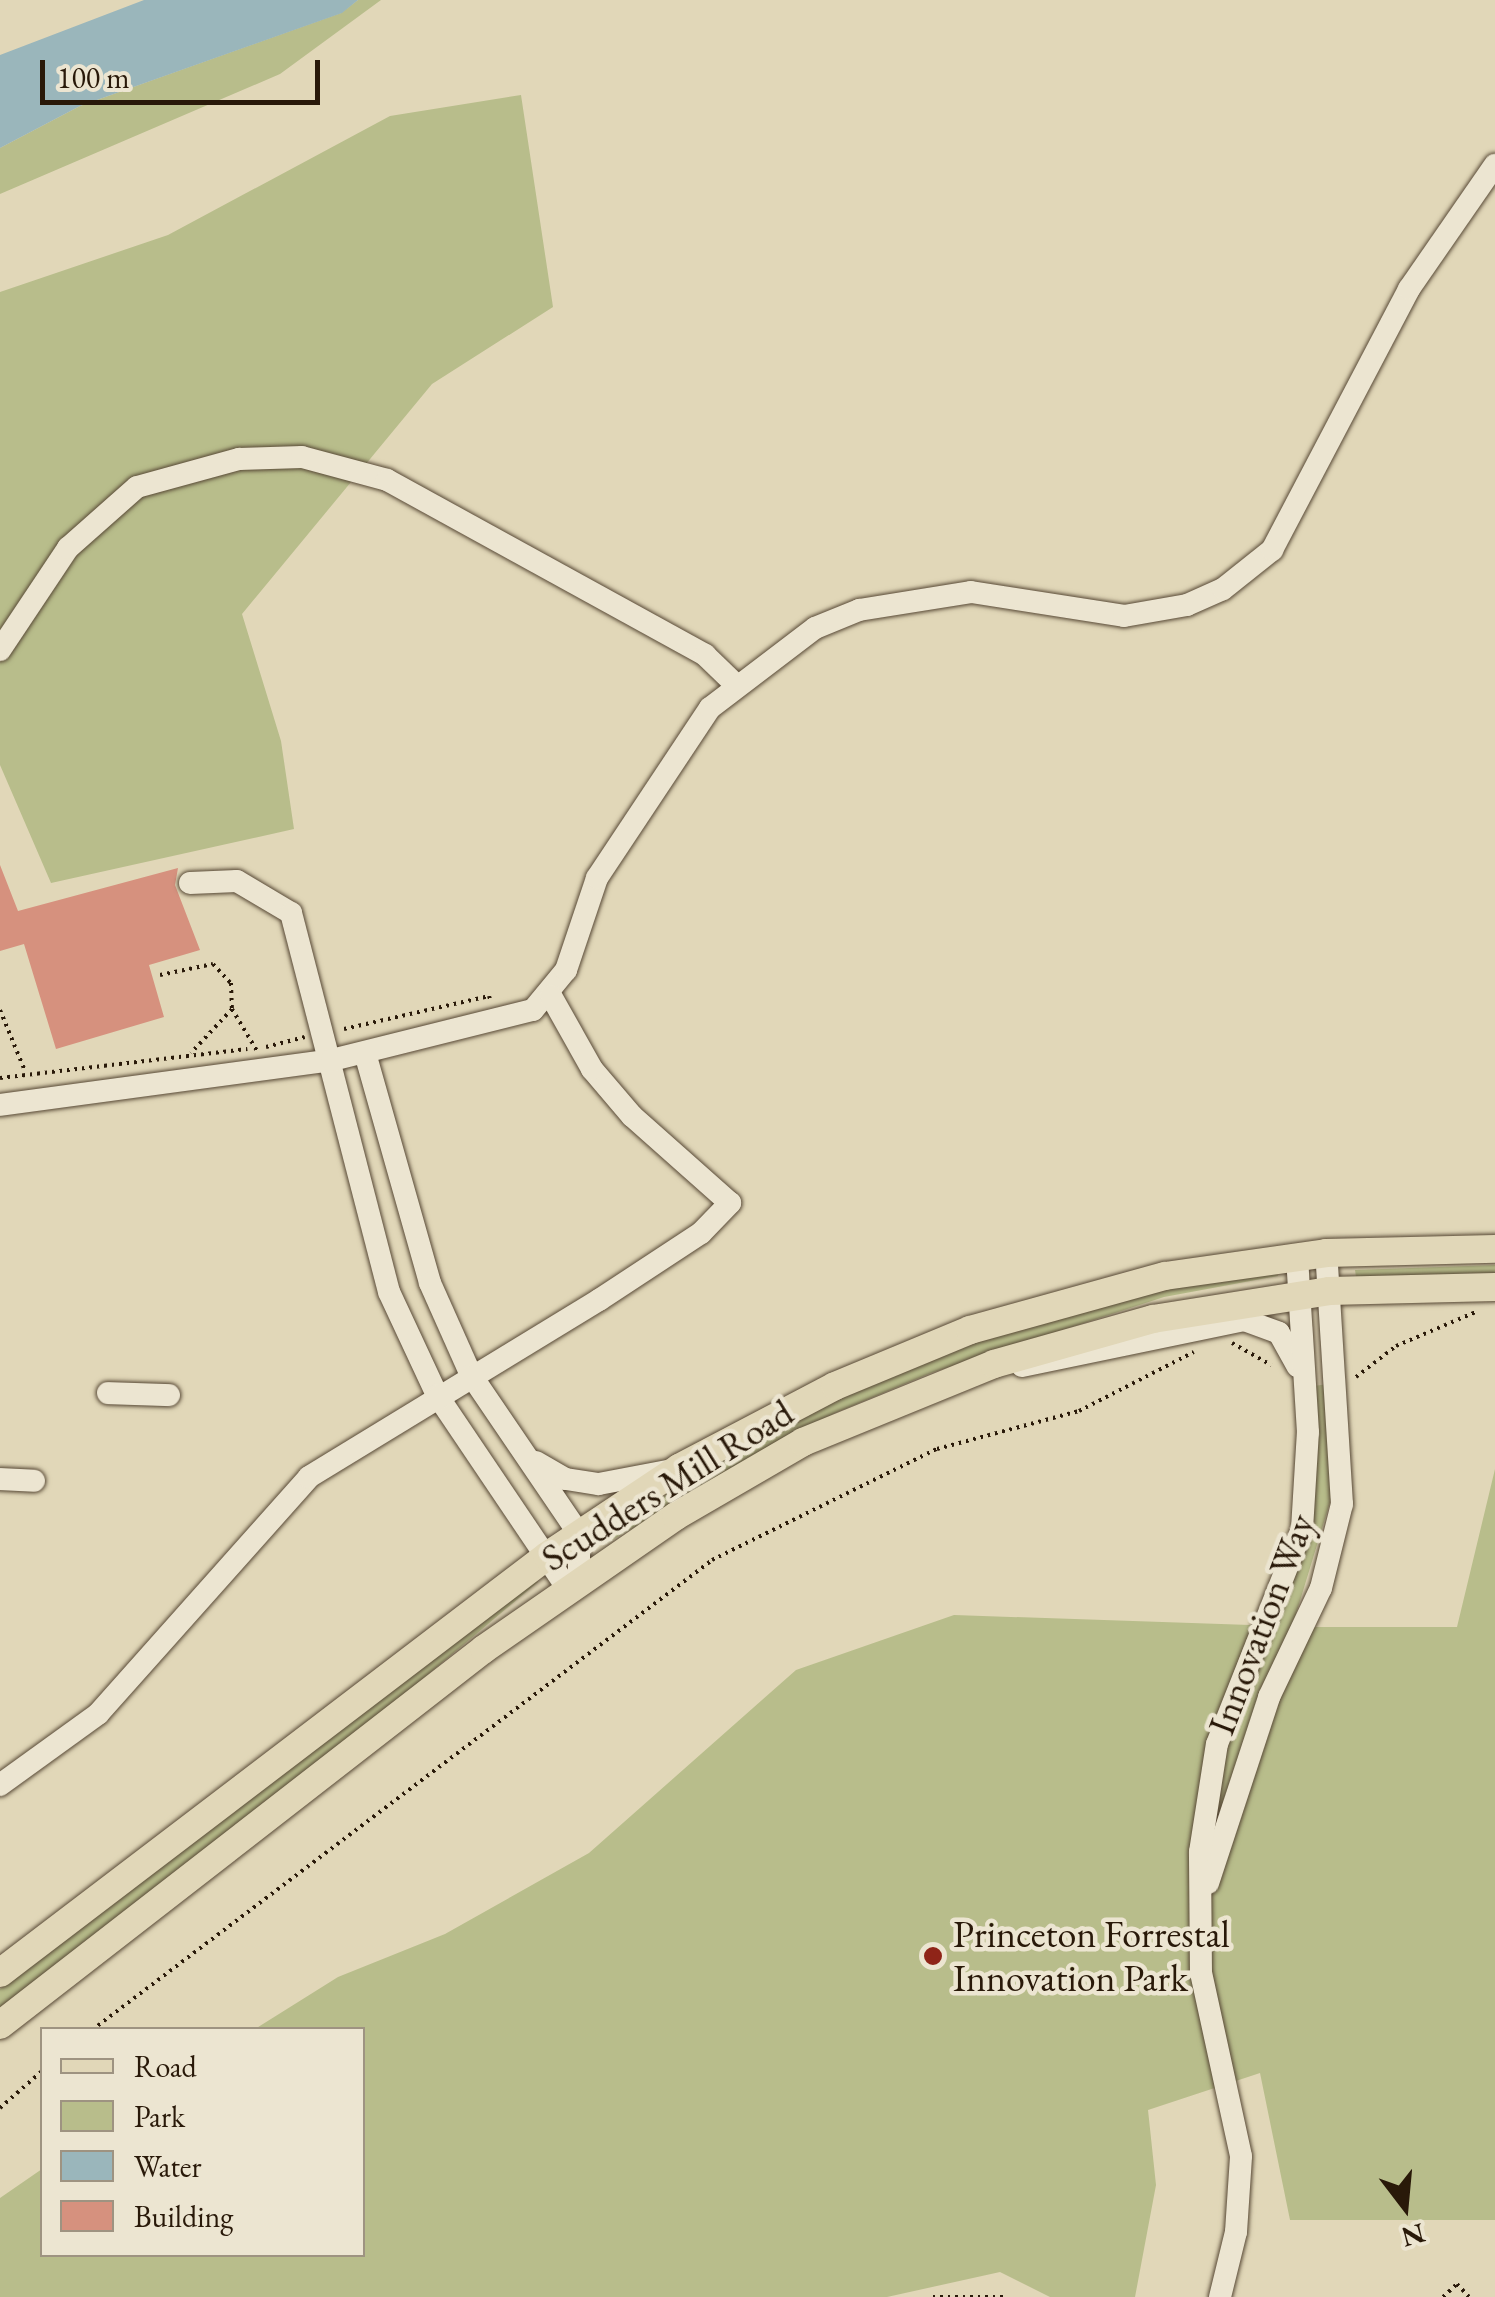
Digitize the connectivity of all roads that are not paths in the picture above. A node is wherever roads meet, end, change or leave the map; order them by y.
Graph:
1 (1495, 164) edge
2 (0, 650) edge
3 (734, 684) junction
4 (190, 883) dead end
5 (551, 996) junction
6 (365, 1052) junction
7 (332, 1060) junction
8 (0, 1106) edge
9 (1495, 1249) edge
10 (1326, 1253) junction
11 (1297, 1256) junction
12 (1495, 1287) edge
13 (1329, 1291) junction
14 (1300, 1294) junction
15 (994, 1364) junction
16 (472, 1375) junction
17 (1303, 1384) junction
18 (108, 1393) dead end
19 (169, 1395) dead end
20 (436, 1395) junction
21 (533, 1460) junction
22 (679, 1468) junction
23 (0, 1478) edge
24 (34, 1481) dead end
25 (579, 1534) junction
26 (547, 1556) junction
27 (574, 1585) junction
28 (1224, 1721) junction
29 (1257, 1732) junction
30 (0, 1784) edge
31 (1199, 1915) junction
32 (0, 1973) edge
33 (0, 2025) edge
34 (1220, 2297) edge

1 - 3 street
2 - 3 street
3 - 5 street
4 - 7 street
5 - 6 street
5 - 16 street
6 - 7 street
6 - 16 street
7 - 8 street
7 - 20 street
9 - 10 main road, Scudders Mill Road
10 - 11 main road, Scudders Mill Road
10 - 13 street, Innovation Way
11 - 14 street, Innovation Way
11 - 22 main road, Scudders Mill Road
12 - 13 main road, Scudders Mill Road
13 - 14 main road, Scudders Mill Road
13 - 29 street, Innovation Way
14 - 15 main road, Scudders Mill Road
14 - 17 street, Innovation Way
15 - 17 street
15 - 27 main road, Scudders Mill Road
16 - 20 street
16 - 21 street
17 - 28 street, Innovation Way
18 - 19 street
20 - 26 street
20 - 30 street
21 - 22 street
21 - 25 street
22 - 25 main road, Scudders Mill Road
23 - 24 street
25 - 26 main road, Scudders Mill Road
25 - 27 street
26 - 27 street
26 - 32 main road, Scudders Mill Road
27 - 33 main road, Scudders Mill Road
28 - 29 street
28 - 31 street, Innovation Way
29 - 31 street, Innovation Way
31 - 34 street, Innovation Way

